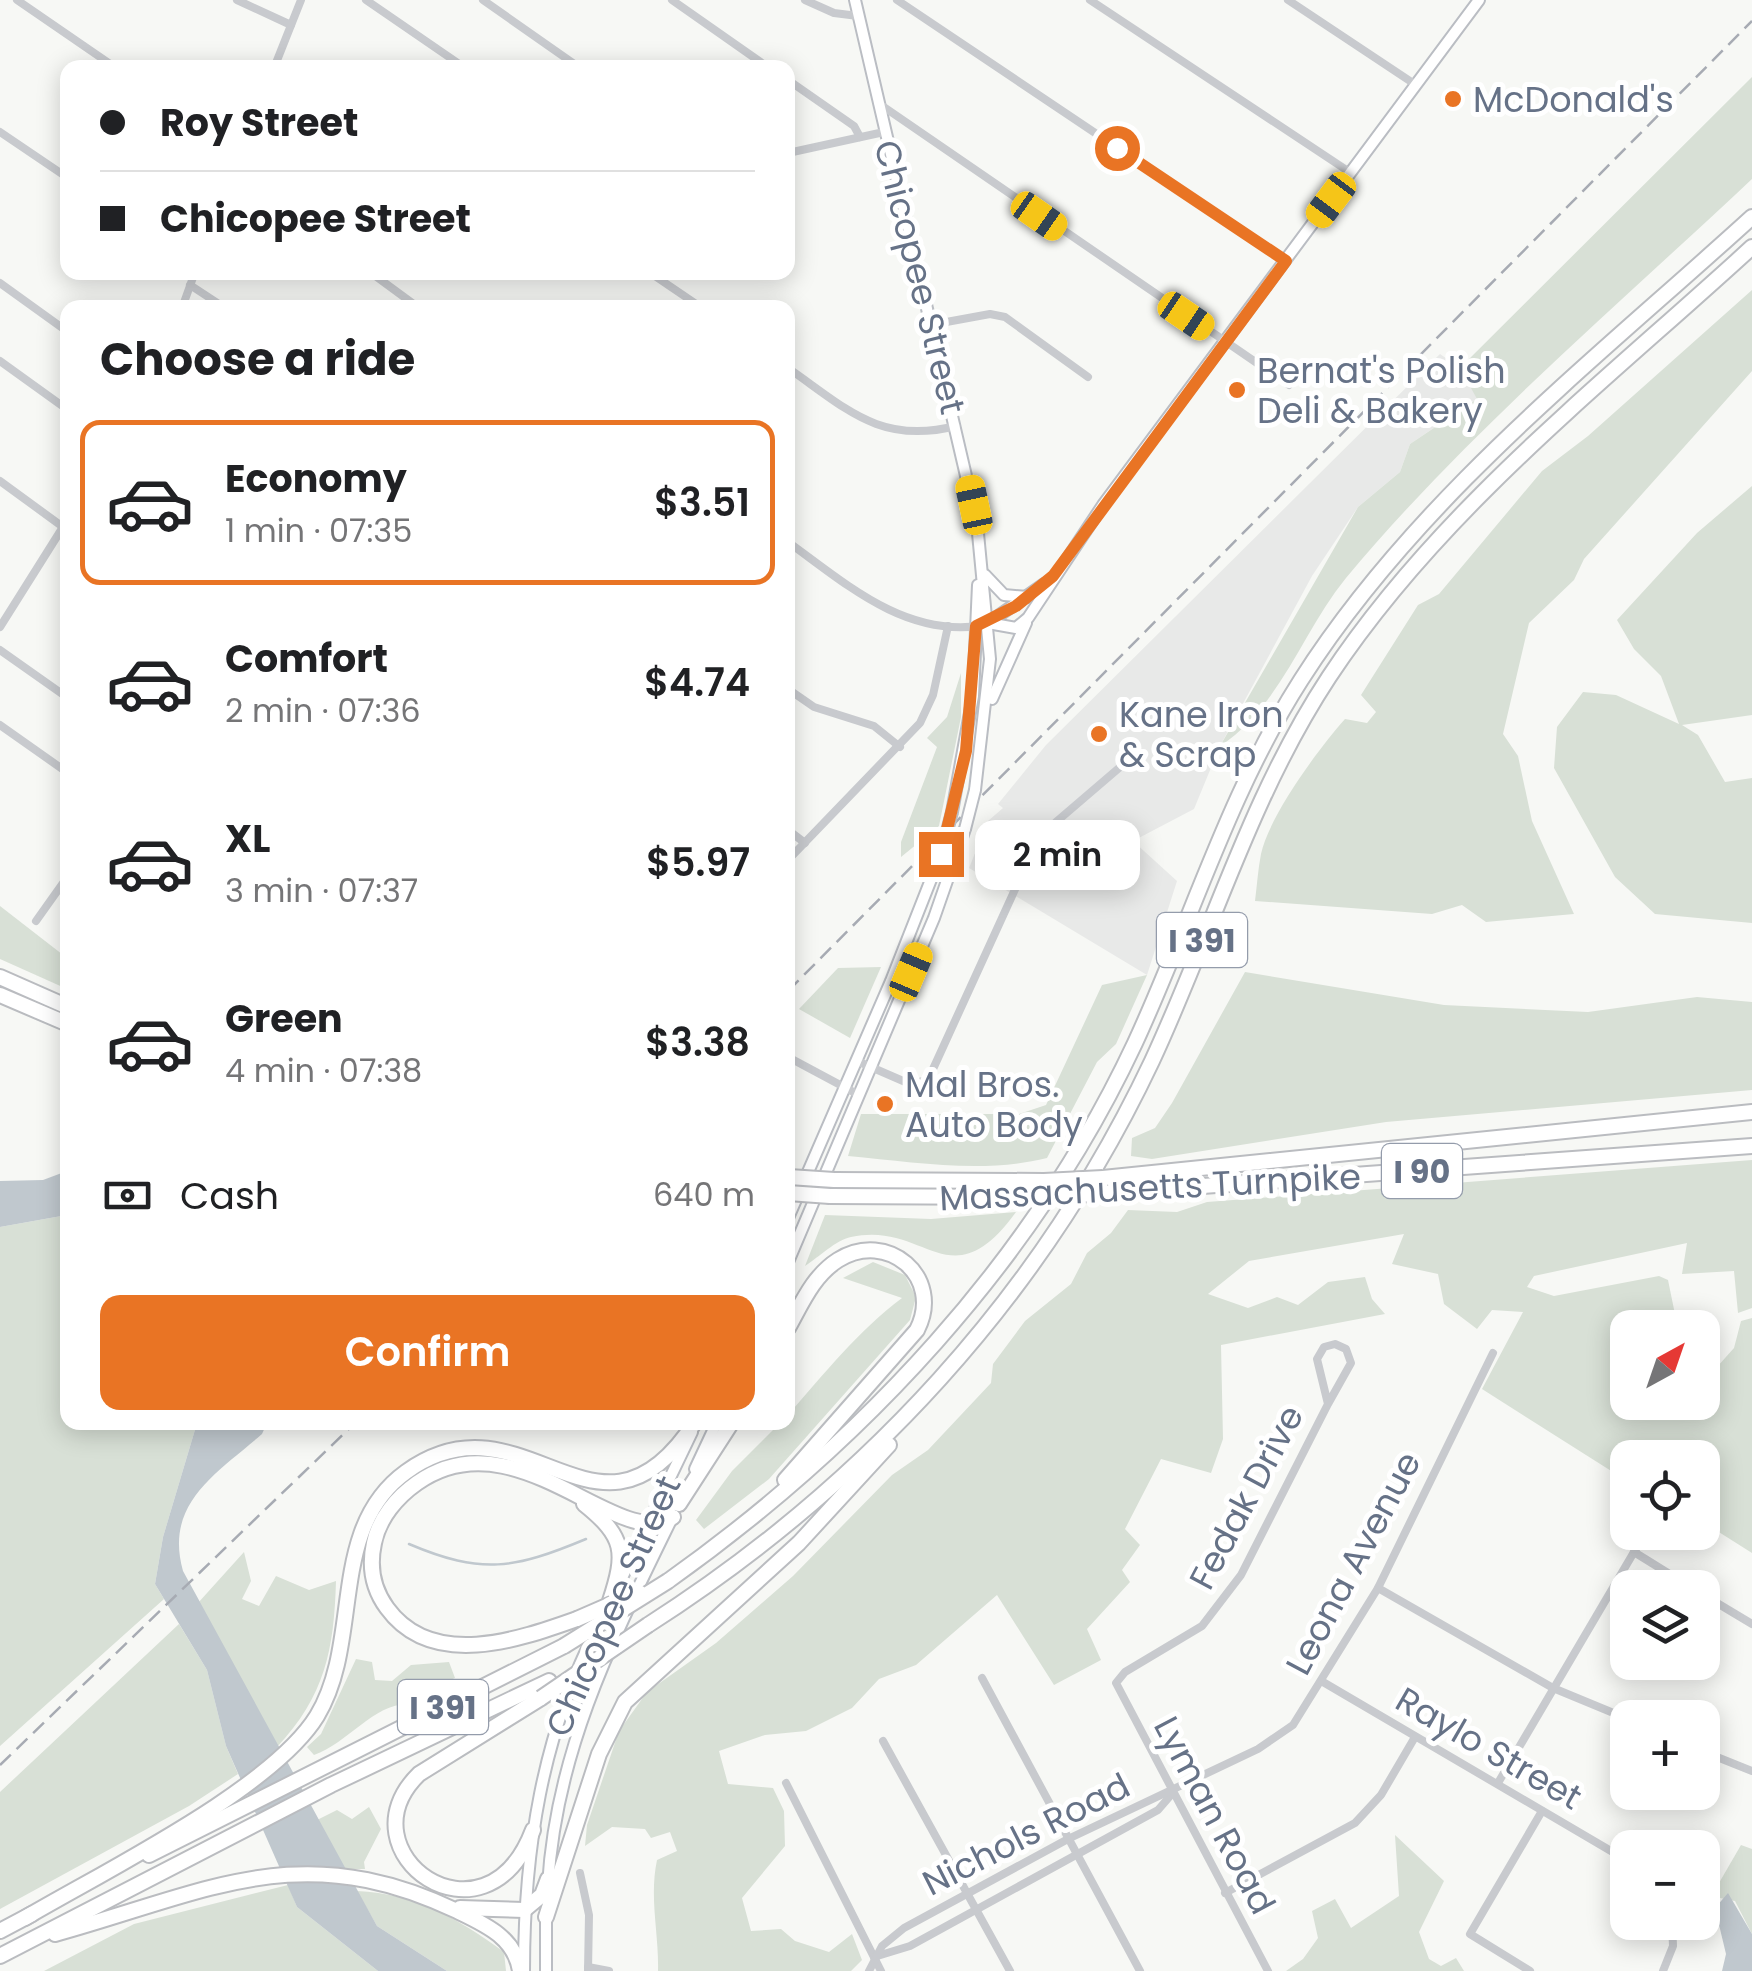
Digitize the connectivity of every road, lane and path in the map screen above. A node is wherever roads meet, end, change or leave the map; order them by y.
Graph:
1 (17, 0) edge
2 (237, 0) edge
3 (301, 0) edge
4 (366, 0) edge
5 (484, 0) edge
6 (672, 0) edge
7 (805, 0) edge
8 (855, 0) edge
9 (896, 0) edge
10 (1090, 0) edge
11 (1288, 0) edge
12 (1479, 0) edge
13 (858, 16) junction
14 (291, 26) junction
15 (104, 60) edge
16 (277, 60) edge
17 (453, 60) edge
18 (569, 60) edge
19 (758, 60) edge
20 (795, 85) edge
21 (1416, 86) junction
22 (878, 103) junction
23 (0, 132) edge
24 (884, 132) junction
25 (860, 137) junction
26 (795, 151) edge
27 (60, 173) edge
28 (1351, 173) junction
29 (1752, 217) edge
30 (1752, 247) edge
31 (1286, 261) junction
32 (192, 280) edge
33 (381, 280) edge
34 (661, 280) edge
35 (0, 283) edge
36 (190, 285) junction
37 (185, 300) edge
38 (212, 300) edge
39 (407, 300) edge
40 (690, 300) edge
41 (930, 325) junction
42 (60, 326) edge
43 (1225, 343) junction
44 (0, 361) edge
45 (795, 373) edge
46 (1088, 377) dead end
47 (1290, 385) dead end
48 (60, 404) edge
49 (956, 426) junction
50 (0, 481) edge
51 (60, 520) edge
52 (60, 531) edge
53 (795, 547) edge
54 (980, 554) junction
55 (1053, 576) junction
56 (1029, 597) junction
57 (0, 598) edge
58 (12, 607) junction
59 (1028, 618) junction
60 (982, 625) junction
61 (0, 626) edge
62 (948, 626) junction
63 (0, 650) edge
64 (60, 692) edge
65 (795, 694) edge
66 (986, 718) junction
67 (0, 725) edge
68 (900, 746) junction
69 (60, 767) edge
70 (1120, 768) dead end
71 (795, 835) edge
72 (805, 843) junction
73 (795, 853) edge
74 (60, 887) edge
75 (36, 921) dead end
76 (0, 978) edge
77 (0, 995) edge
78 (60, 1003) edge
79 (60, 1021) edge
80 (795, 1061) edge
81 (857, 1061) junction
82 (870, 1067) junction
83 (844, 1087) junction
84 (858, 1095) junction
85 (1752, 1112) edge
86 (1752, 1146) edge
87 (795, 1177) edge
88 (795, 1194) edge
89 (795, 1202) edge
90 (795, 1245) edge
91 (795, 1316) edge
92 (1493, 1353) dead end
93 (952, 1367) junction
94 (1328, 1404) junction
95 (690, 1430) edge
96 (692, 1430) edge
97 (713, 1430) edge
98 (727, 1430) edge
99 (567, 1492) junction
100 (676, 1510) junction
101 (649, 1523) junction
102 (741, 1526) junction
103 (1634, 1552) joint
104 (1663, 1570) edge
105 (668, 1581) junction
106 (1378, 1588) junction
107 (610, 1601) junction
108 (1720, 1605) edge
109 (1752, 1624) edge
110 (648, 1625) junction
111 (982, 1678) dead end
112 (1323, 1682) junction
113 (1116, 1683) joint
114 (1554, 1688) junction
115 (1610, 1711) edge
116 (1416, 1737) junction
117 (883, 1741) dead end
118 (1720, 1758) edge
119 (1752, 1771) edge
120 (786, 1782) dead end
121 (1498, 1783) junction
122 (1172, 1793) junction
123 (223, 1808) junction
124 (1542, 1811) junction
125 (533, 1830) junction
126 (1068, 1839) junction
127 (1610, 1850) edge
128 (1077, 1855) junction
129 (580, 1873) dead end
130 (548, 1879) junction
131 (967, 1894) junction
132 (1225, 1894) junction
133 (449, 1907) junction
134 (977, 1909) junction
135 (524, 1910) junction
136 (546, 1917) junction
137 (0, 1931) edge
138 (1673, 1940) edge
139 (26, 1942) junction
140 (0, 1956) edge
141 (874, 1957) junction
142 (588, 1969) edge
143 (522, 1971) edge
144 (546, 1971) edge
145 (609, 1971) edge
146 (870, 1971) edge
147 (881, 1971) edge
148 (1010, 1971) edge
149 (1140, 1971) edge
150 (1268, 1971) edge
151 (1530, 1971) edge
152 (1662, 1971) edge

1 - 15 street
2 - 14 street
3 - 14 street
4 - 17 street
5 - 18 street
6 - 19 street
7 - 13 street
8 - 13 main road, Chicopee Street
9 - 31 street
10 - 28 street
11 - 21 street
12 - 21 main road
13 - 22 main road, Chicopee Street
14 - 16 street
20 - 25 street
21 - 28 main road
22 - 24 main road, Chicopee Street
22 - 43 street
23 - 27 street
24 - 25 street
24 - 41 main road, Chicopee Street
25 - 26 street
28 - 31 main road
29 - 102 highway, I 391
30 - 93 highway, I 391
31 - 43 main road
32 - 36 street
33 - 39 street
34 - 40 street
35 - 42 street
36 - 37 street
36 - 38 street
41 - 46 street
41 - 49 main road, Chicopee Street
43 - 47 street
43 - 55 main road
44 - 48 street
45 - 49 street
49 - 54 main road, Chicopee Street
50 - 51 street
52 - 58 street
53 - 62 street
54 - 56 main road
54 - 60 main road, Chicopee Street
55 - 56 main road
55 - 59 main road
56 - 60 main road
57 - 58 street
58 - 61 street
59 - 60 main road
59 - 66 main road
60 - 62 street
60 - 66 main road, Chicopee Street
60 - 81 main road, Chicopee Street, bridge
62 - 68 street
63 - 64 street
65 - 68 street
66 - 82 main road, Chicopee Street, bridge
67 - 69 street
68 - 72 street
70 - 82 street
71 - 72 street
72 - 73 street
74 - 75 street
76 - 78 highway
77 - 79 highway
80 - 83 street
81 - 82 street
81 - 83 main road, Chicopee Street
82 - 84 main road, Chicopee Street
83 - 84 street
83 - 89 main road, Chicopee Street
84 - 90 main road, Chicopee Street
85 - 87 highway, Massachusetts Turnpike / I 90, bridge
86 - 88 highway, Massachusetts Turnpike / I 90, bridge
91 - 102 highway
92 - 106 street, Leona Avenue
93 - 110 highway, I 391
93 - 136 highway
94 - 94 street, Fedak Drive
94 - 113 street, Fedak Drive
95 - 123 highway
96 - 101 main road, Chicopee Street
97 - 100 main road, Chicopee Street
98 - 100 highway
99 - 101 highway
99 - 105 highway, bridge
99 - 107 highway
100 - 101 highway
100 - 130 main road, Chicopee Street
101 - 107 main road, Chicopee Street
102 - 105 highway, I 391
103 - 104 street
103 - 114 street
105 - 123 highway, I 391, bridge
106 - 112 street, Leona Avenue
106 - 114 street
107 - 125 main road, Chicopee Street
108 - 109 street
110 - 125 highway, bridge
110 - 139 highway, I 391, bridge
111 - 126 street
112 - 116 street, Raylo Street
112 - 122 street, Leona Avenue
113 - 122 street, Lyman Road
114 - 115 street
114 - 121 street
116 - 121 street, Raylo Street
116 - 132 street
117 - 131 street
118 - 119 street
120 - 141 street
121 - 124 street, Raylo Street
122 - 126 street, Nichols Road
122 - 128 street, Nichols Road
122 - 132 street, Lyman Road
123 - 137 highway, I 391
124 - 127 street, Raylo Street
124 - 151 street
125 - 135 main road, Chicopee Street
126 - 128 street
126 - 131 street, Nichols Road
128 - 134 street, Nichols Road
128 - 149 street
129 - 142 street
130 - 135 highway
130 - 136 main road, Chicopee Street
131 - 134 street
131 - 141 street, Nichols Road
132 - 150 street, Lyman Road
133 - 135 highway
133 - 139 highway
133 - 143 highway
134 - 141 street, Nichols Road
134 - 148 street
135 - 143 main road, Chicopee Street
136 - 144 main road, Chicopee Street
138 - 152 street
139 - 140 highway, I 391
141 - 146 street
141 - 147 street
142 - 145 street

